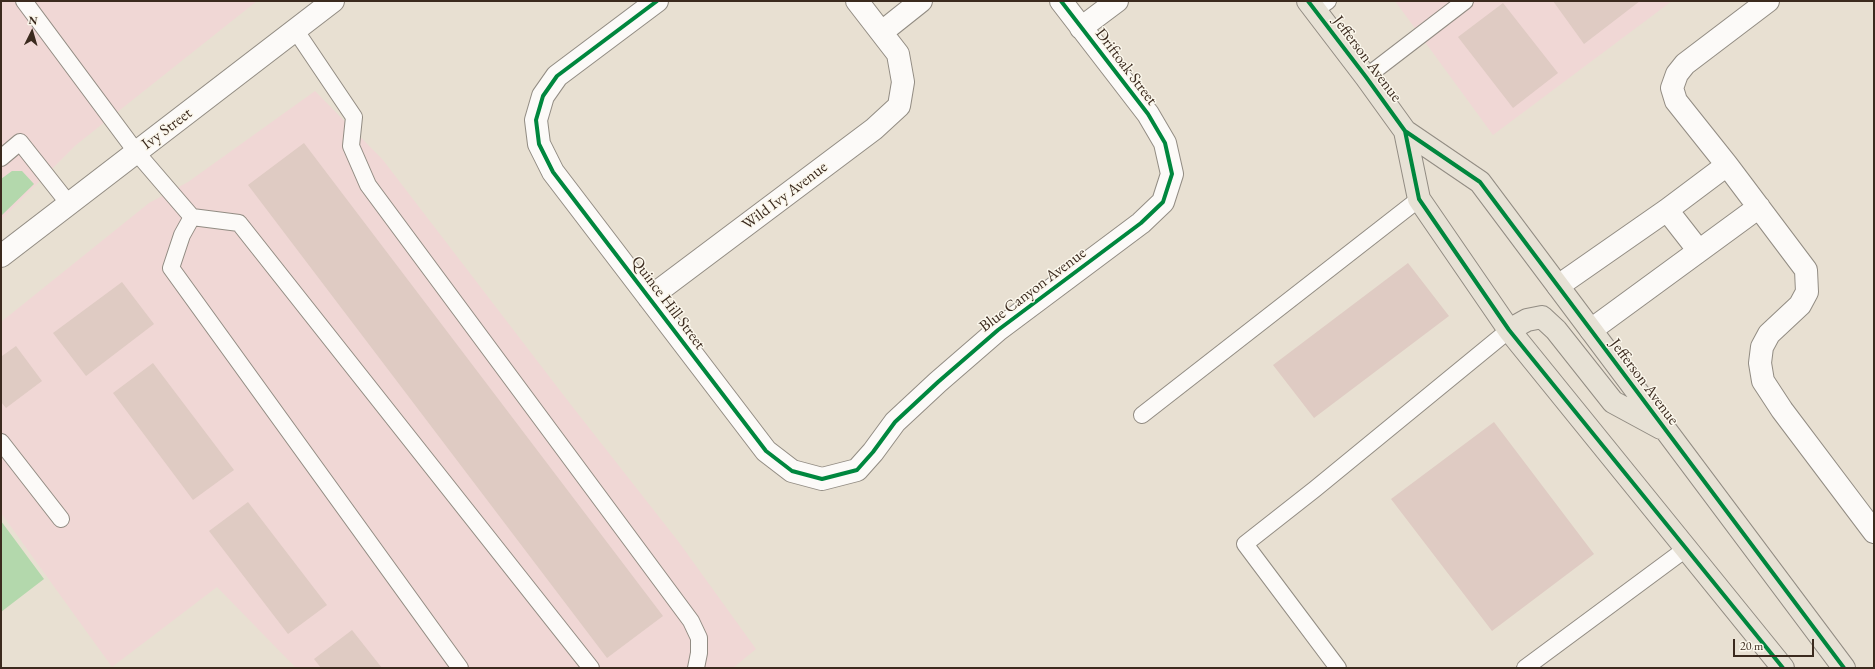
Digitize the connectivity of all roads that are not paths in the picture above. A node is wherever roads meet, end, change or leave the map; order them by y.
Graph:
1 (24, 1) edge
2 (334, 1) edge
3 (658, 1) edge
4 (857, 1) edge
5 (921, 1) edge
6 (1061, 1) edge
7 (1117, 1) edge
8 (1465, 1) edge
9 (1768, 1) edge
10 (1317, 4) edge
11 (1081, 28) junction
12 (296, 31) junction
13 (882, 32) junction
14 (1366, 77) junction
15 (1405, 131) junction
16 (137, 153) junction
17 (1, 158) edge
18 (1727, 165) junction
19 (1172, 174) joint
20 (1419, 199) junction
21 (69, 204) junction
22 (1759, 207) junction
23 (1667, 210) junction
24 (192, 217) junction
25 (1699, 251) junction
26 (1, 256) edge
27 (1558, 286) junction
28 (649, 298) junction
29 (1509, 330) junction
30 (1591, 330) junction
31 (1142, 415) dead end
32 (1666, 430) junction
33 (1, 442) edge
34 (804, 474) joint
35 (61, 519) dead end
36 (1874, 532) edge
37 (1687, 548) junction
38 (460, 668) edge
39 (591, 668) edge
40 (696, 668) edge
41 (1338, 668) edge
42 (1525, 668) edge
43 (1783, 668) edge
44 (1844, 668) edge

1 - 16 lane
2 - 12 street, Ivy Street
3 - 28 street, Quince Hill Street
4 - 13 street, Wild Ivy Avenue
5 - 13 street
6 - 11 street, Driftoak Street
7 - 11 street
8 - 14 lane
9 - 18 street
10 - 14 main road, Jefferson Avenue
11 - 19 street, Driftoak Street
12 - 16 street, Ivy Street
12 - 40 lane
13 - 28 street, Wild Ivy Avenue
14 - 15 main road, Jefferson Avenue
15 - 20 main road, Jefferson Avenue
15 - 27 main road, Jefferson Avenue
16 - 21 street, Ivy Street
16 - 24 lane
17 - 21 lane
18 - 22 street
18 - 23 street
19 - 34 street, Blue Canyon Avenue
20 - 29 main road, Jefferson Avenue
20 - 31 lane
21 - 26 street, Ivy Street
22 - 25 street
22 - 36 street
23 - 25 street
23 - 27 street
24 - 38 lane
24 - 39 lane
25 - 30 street
27 - 30 main road, Jefferson Avenue
28 - 34 street, Quince Hill Street
29 - 32 main road
29 - 37 main road, Jefferson Avenue
29 - 41 lane
30 - 32 main road, Jefferson Avenue
32 - 44 main road, Jefferson Avenue
33 - 35 lane
37 - 42 lane
37 - 43 main road, Jefferson Avenue

